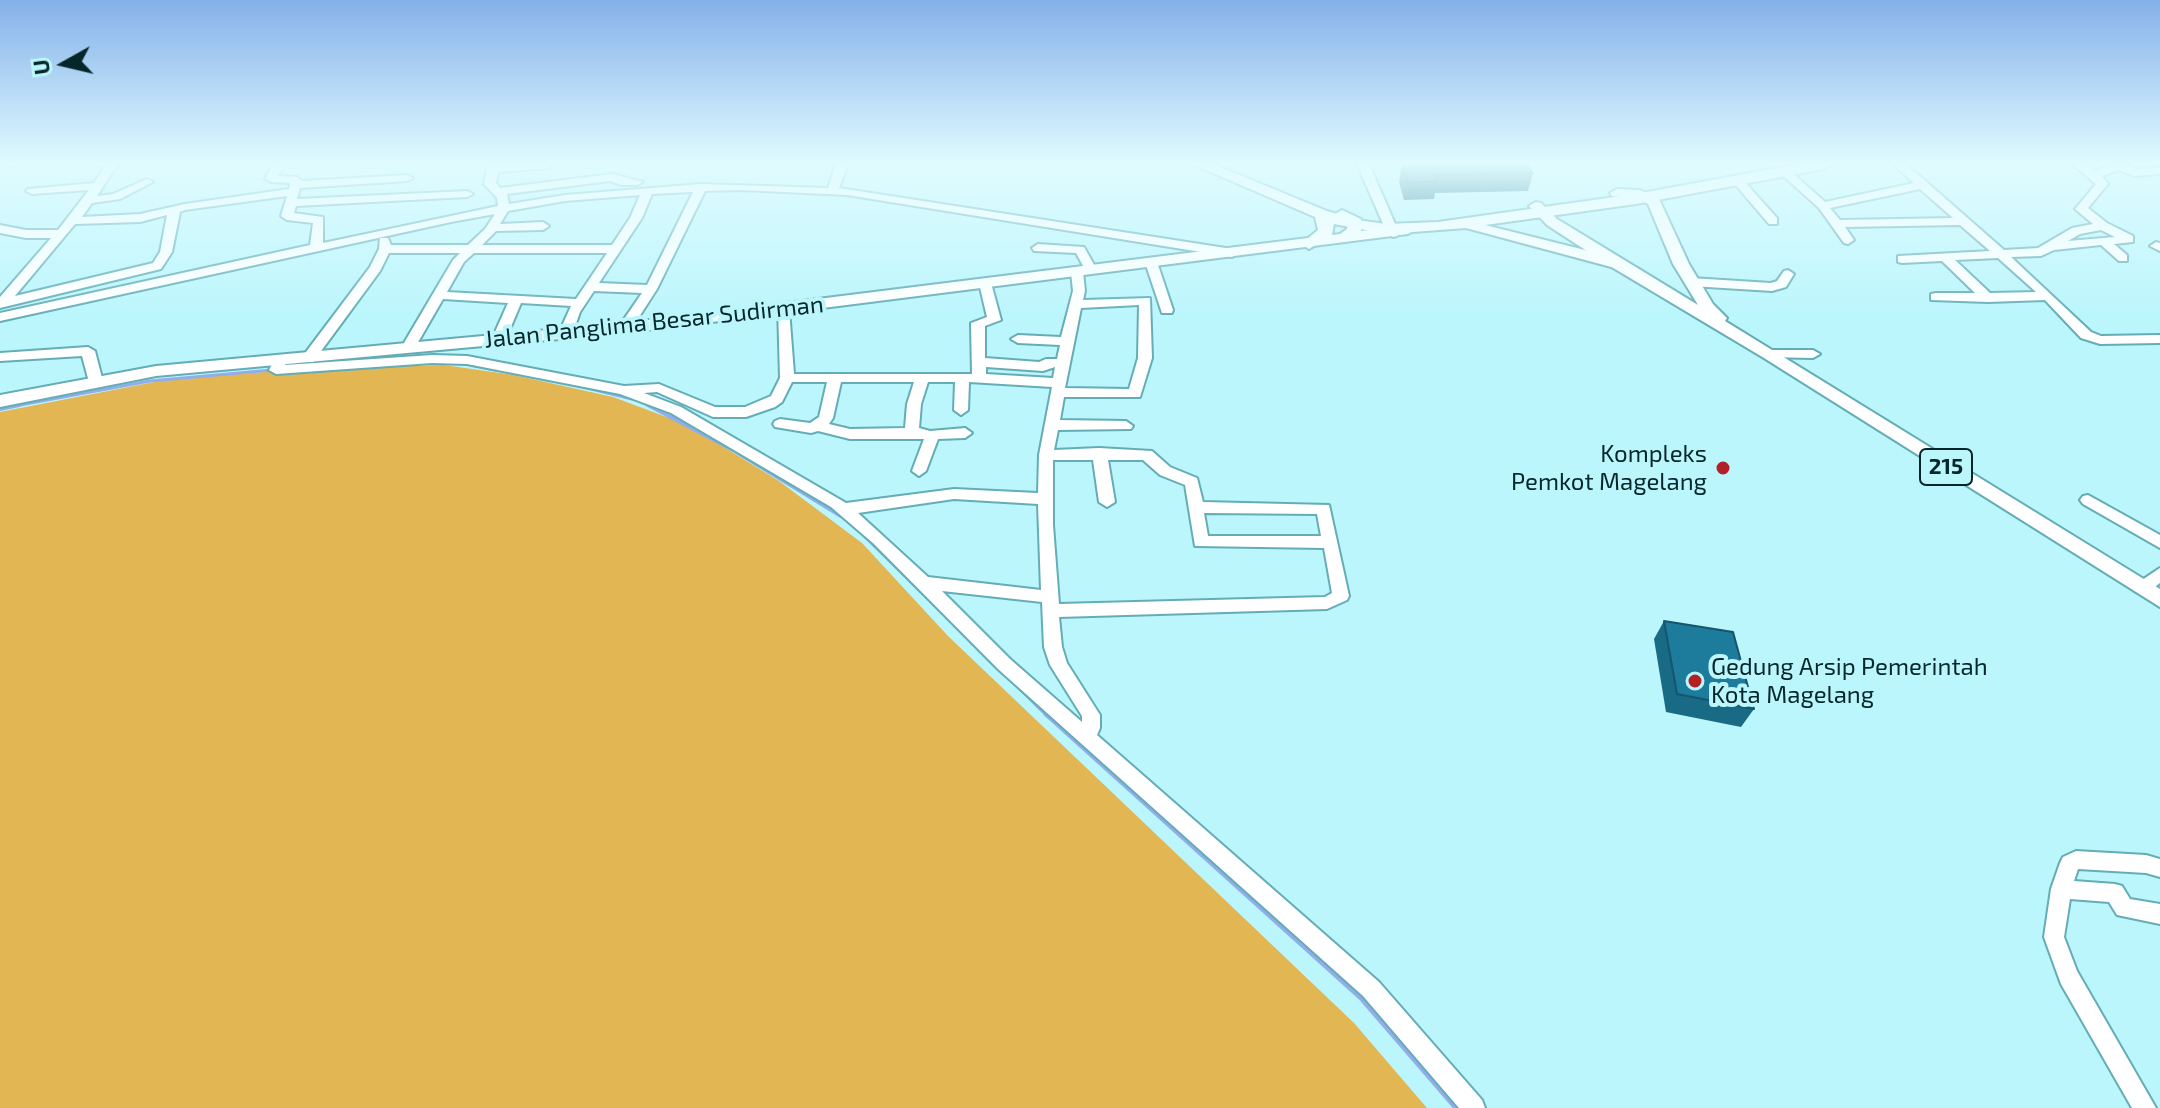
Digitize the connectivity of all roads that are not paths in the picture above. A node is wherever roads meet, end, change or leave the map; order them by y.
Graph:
1 (76, 216) edge
2 (148, 216) edge
3 (173, 216) edge
4 (288, 216) edge
5 (469, 216) edge
6 (500, 216) edge
7 (637, 216) edge
8 (687, 216) edge
9 (991, 216) edge
10 (1322, 216) edge
11 (1325, 216) edge
12 (1326, 216) edge
13 (1384, 216) edge
14 (1489, 216) edge
15 (1504, 216) edge
16 (1548, 216) edge
17 (1660, 216) edge
18 (1768, 216) edge
19 (1831, 216) edge
20 (1958, 216) edge
21 (2090, 216) edge
22 (72, 221) junction
23 (1773, 221) dead end
24 (1964, 221) junction
25 (1460, 224) junction
26 (1837, 224) junction
27 (543, 226) dead end
28 (1347, 226) junction
29 (1412, 226) junction
30 (2103, 226) junction
31 (1388, 227) junction
32 (492, 228) junction
33 (0, 229) edge
34 (383, 232) junction
35 (60, 234) junction
36 (1848, 240) dead end
37 (2105, 243) junction
38 (1309, 244) junction
39 (2054, 245) junction
40 (316, 247) junction
41 (470, 247) junction
42 (1038, 248) dead end
43 (385, 249) junction
44 (614, 249) junction
45 (1232, 253) junction
46 (2002, 255) junction
47 (2123, 258) dead end
48 (1902, 259) dead end
49 (1947, 259) junction
50 (1151, 262) junction
51 (1615, 263) junction
52 (1084, 271) junction
53 (1788, 274) dead end
54 (985, 283) junction
55 (1694, 286) junction
56 (592, 287) junction
57 (651, 289) junction
58 (439, 295) junction
59 (2048, 296) junction
60 (1936, 297) dead end
61 (1988, 298) junction
62 (1674, 299) junction
63 (516, 300) junction
64 (580, 303) junction
65 (1076, 304) junction
66 (1, 308) edge
67 (783, 309) junction
68 (1167, 310) dead end
69 (625, 328) junction
70 (1734, 332) junction
71 (565, 335) junction
72 (1018, 339) dead end
73 (2160, 339) edge
74 (498, 341) junction
75 (1067, 341) junction
76 (408, 348) junction
77 (1770, 354) junction
78 (1813, 354) dead end
79 (0, 357) edge
80 (308, 359) junction
81 (280, 361) junction
82 (979, 362) junction
83 (1063, 363) junction
84 (787, 378) junction
85 (922, 378) junction
86 (962, 378) junction
87 (979, 378) junction
88 (835, 379) junction
89 (96, 382) junction
90 (1060, 388) junction
91 (623, 390) junction
92 (0, 401) edge
93 (961, 410) dead end
94 (780, 424) dead end
95 (1051, 425) junction
96 (818, 426) junction
97 (1126, 426) dead end
98 (914, 433) junction
99 (965, 433) dead end
100 (931, 435) junction
101 (1099, 453) junction
102 (1046, 455) junction
103 (919, 471) dead end
104 (1044, 499) junction
105 (2088, 500) dead end
106 (1107, 502) dead end
107 (1195, 507) junction
108 (844, 509) junction
109 (1331, 542) junction
110 (2160, 542) edge
111 (2160, 574) edge
112 (922, 583) junction
113 (2142, 588) junction
114 (2160, 599) edge
115 (1049, 604) junction
116 (1085, 737) junction
117 (2160, 868) edge
118 (2061, 889) junction
119 (2160, 914) edge
120 (1474, 1108) edge
121 (2145, 1108) edge

1 - 22 street
2 - 22 street
3 - 66 street
4 - 40 street
5 - 34 street
6 - 32 street
7 - 44 street
8 - 57 street
9 - 45 street
10 - 38 highway
11 - 28 highway
12 - 28 highway
13 - 31 street
14 - 29 highway
15 - 25 highway
16 - 51 main road, 215
17 - 55 main road, 215
18 - 23 street
19 - 26 street
20 - 24 street
21 - 30 street
22 - 35 street
24 - 26 street
24 - 46 street
25 - 29 highway
25 - 51 highway, 215
26 - 36 street
27 - 32 street
28 - 31 highway
28 - 38 main road, Jalan Panglima Besar Sudirman
29 - 31 highway
30 - 37 street
30 - 39 street
32 - 41 street
33 - 35 street
34 - 40 street
34 - 43 street
35 - 66 street
37 - 39 street
37 - 47 street
38 - 45 main road, Jalan Panglima Besar Sudirman
39 - 46 street
40 - 66 street
41 - 43 street
41 - 44 street
41 - 58 street
42 - 52 street
43 - 80 street
44 - 56 street
45 - 50 main road, Jalan Panglima Besar Sudirman
46 - 49 street
46 - 59 street
48 - 49 street
49 - 61 street
50 - 52 main road, Jalan Panglima Besar Sudirman
50 - 68 street
51 - 62 main road, 215
52 - 54 main road, Jalan Panglima Besar Sudirman
52 - 65 street
53 - 55 street
54 - 67 main road, Jalan Panglima Besar Sudirman
54 - 82 street
55 - 62 main road
55 - 70 main road, 215
56 - 57 street
56 - 64 street
57 - 69 street
58 - 63 street
58 - 76 street
59 - 61 street
59 - 73 street
60 - 61 street
62 - 70 main road, 215
63 - 64 street
63 - 74 street
64 - 71 street
65 - 75 street
65 - 90 street
67 - 69 main road, Jalan Panglima Besar Sudirman
67 - 84 street
69 - 71 main road, Jalan Panglima Besar Sudirman
70 - 77 main road, 215
71 - 74 main road, Jalan Panglima Besar Sudirman
72 - 75 street
74 - 76 main road, Jalan Panglima Besar Sudirman
75 - 83 street
76 - 80 main road, Jalan Panglima Besar Sudirman
77 - 78 street
77 - 113 main road, 215
79 - 89 street
80 - 81 main road, Jalan Panglima Besar Sudirman
81 - 89 main road, Jalan Panglima Besar Sudirman
81 - 91 street
82 - 83 street
82 - 87 street
83 - 90 street
84 - 88 street
84 - 91 street
85 - 86 street
85 - 88 street
85 - 98 street
86 - 87 street
86 - 93 street
87 - 90 street
88 - 96 street
89 - 92 main road, Jalan Panglima Besar Sudirman
90 - 95 street
91 - 108 street
94 - 96 street
95 - 97 street
95 - 102 street
96 - 98 street
98 - 100 street
99 - 100 street
100 - 103 street
101 - 102 street
101 - 106 street
101 - 107 street
102 - 104 street
104 - 108 street
104 - 115 street
105 - 110 street
107 - 109 street
107 - 109 street
108 - 112 street
109 - 115 street
111 - 113 street
112 - 115 street
112 - 116 street
113 - 114 main road, 215
115 - 116 street
116 - 120 street
117 - 118 street
118 - 119 street
118 - 121 street

